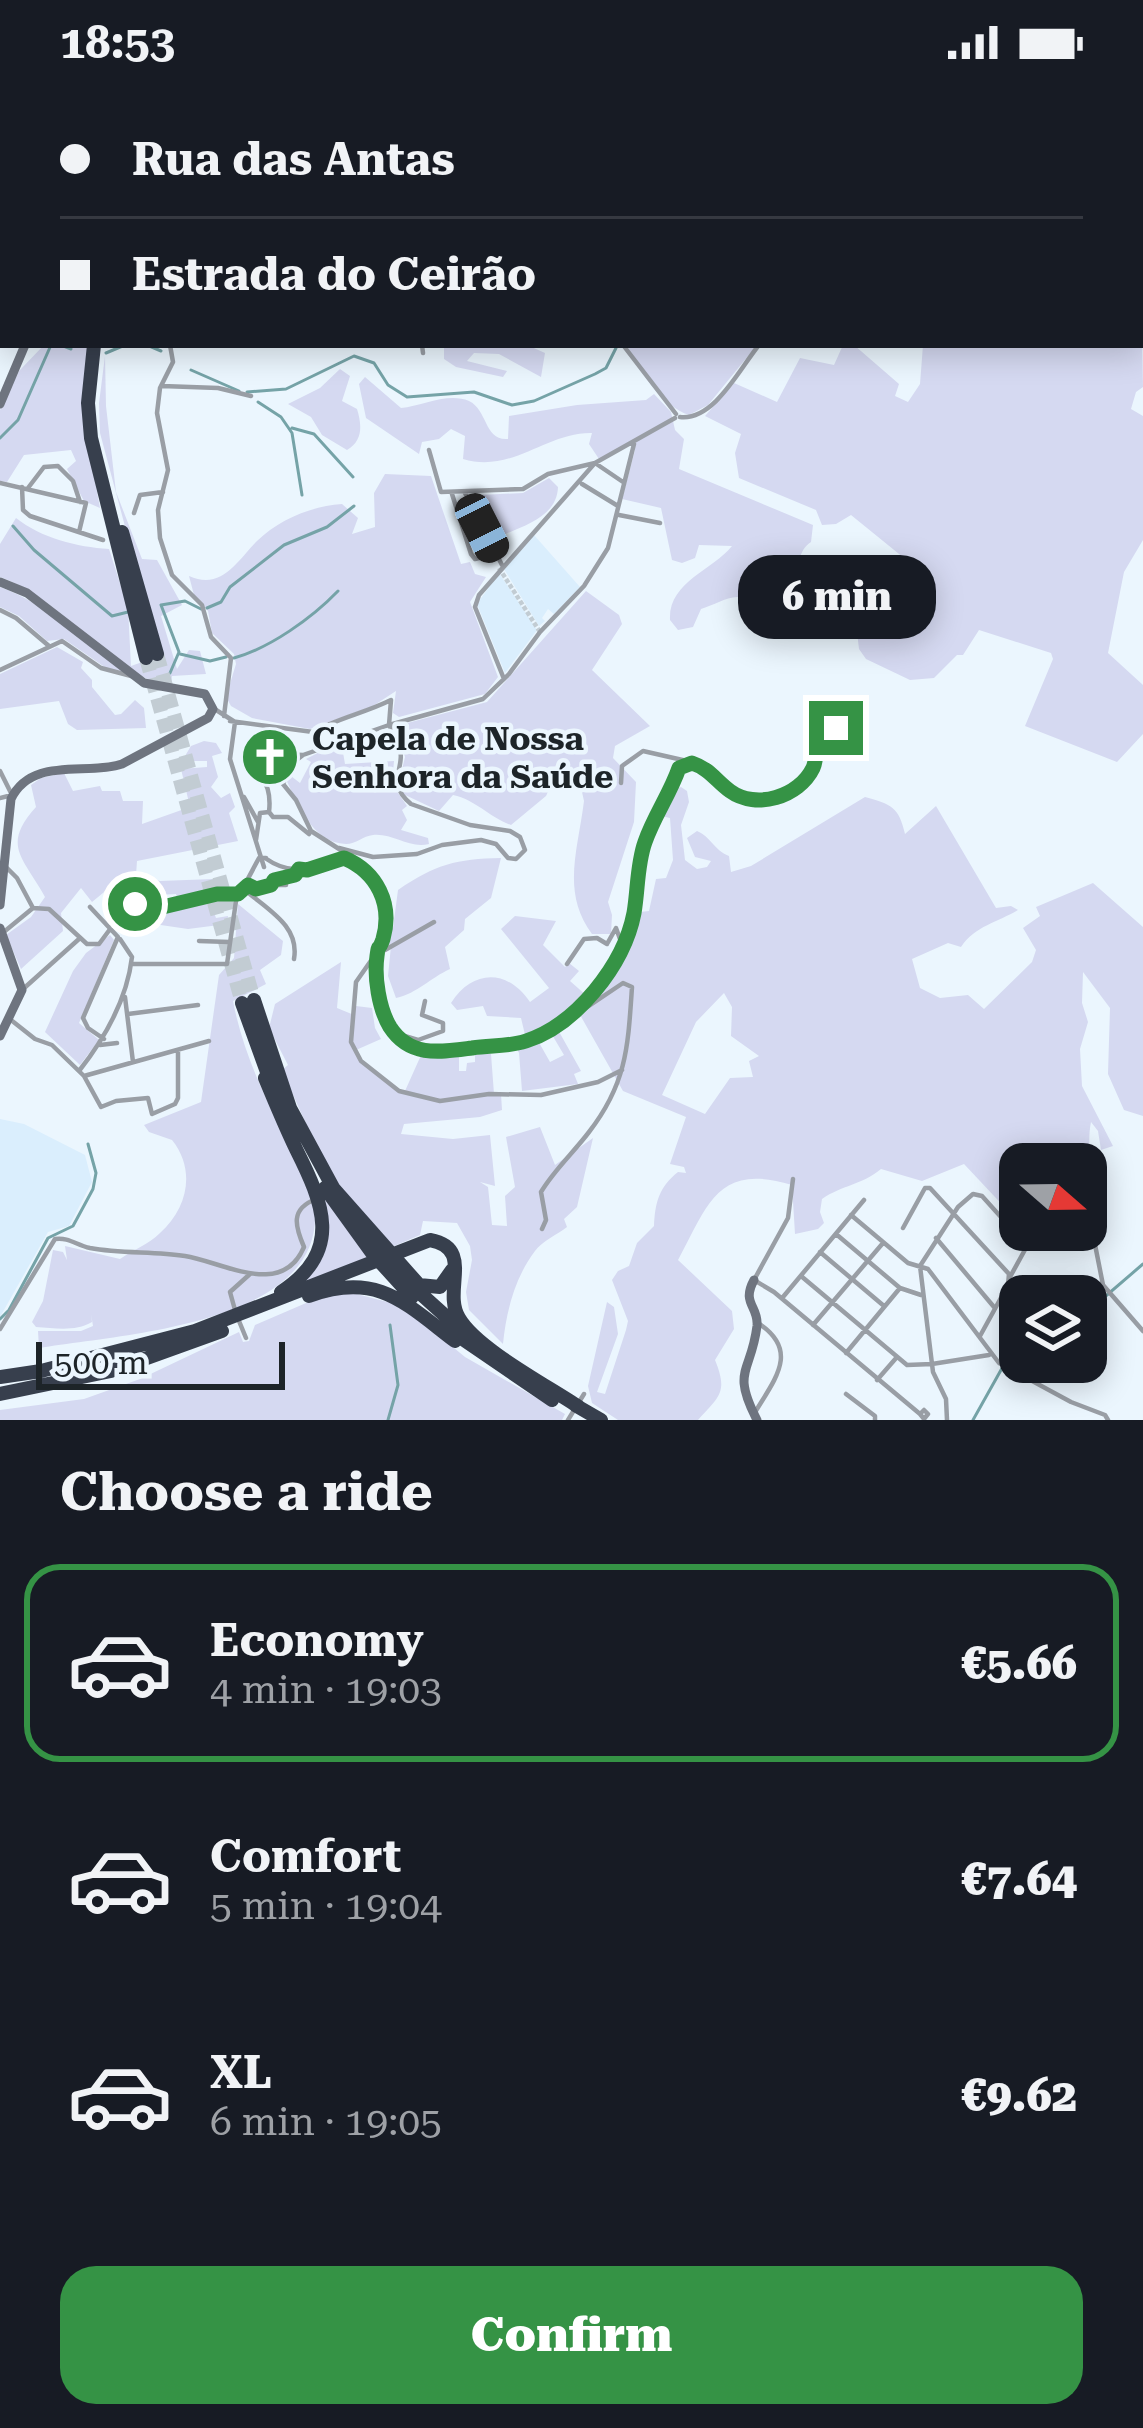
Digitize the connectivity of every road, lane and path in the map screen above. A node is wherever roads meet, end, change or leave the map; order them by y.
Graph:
1 (24, 348) edge
2 (97, 348) edge
3 (171, 348) edge
4 (625, 348) edge
5 (756, 348) edge
6 (161, 386) junction
7 (251, 397) dead end
8 (0, 404) edge
9 (677, 416) junction
10 (634, 444) junction
11 (428, 450) dead end
12 (595, 463) junction
13 (580, 482) junction
14 (623, 482) junction
15 (0, 483) edge
16 (24, 488) junction
17 (163, 492) junction
18 (452, 493) junction
19 (465, 493) junction
20 (83, 502) junction
21 (617, 510) junction
22 (134, 513) dead end
23 (660, 523) dead end
24 (79, 532) junction
25 (104, 540) dead end
26 (495, 554) junction
27 (501, 566) junction
28 (0, 582) edge
29 (0, 610) edge
30 (49, 646) junction
31 (152, 656) tunnel mouth
32 (0, 670) edge
33 (135, 677) junction
34 (504, 679) junction
35 (221, 714) junction
36 (389, 725) junction
37 (282, 726) junction
38 (836, 728) dead end
39 (303, 755) junction
40 (692, 763) junction
41 (0, 771) edge
42 (284, 782) junction
43 (621, 783) dead end
44 (12, 795) junction
45 (242, 797) junction
46 (0, 798) edge
47 (252, 812) junction
48 (269, 812) junction
49 (260, 813) junction
50 (258, 822) junction
51 (315, 835) junction
52 (338, 848) junction
53 (262, 852) junction
54 (282, 857) dead end
55 (355, 863) junction
56 (6, 867) junction
57 (265, 867) dead end
58 (280, 868) junction
59 (295, 868) junction
60 (284, 878) junction
61 (244, 889) junction
62 (113, 894) dead end
63 (0, 905) edge
64 (90, 907) dead end
65 (33, 908) junction
66 (126, 908) junction
67 (434, 922) dead end
68 (109, 930) junction
69 (1, 931) edge
70 (80, 938) junction
71 (118, 938) junction
72 (199, 940) dead end
73 (382, 940) junction
74 (229, 942) junction
75 (620, 945) junction
76 (377, 952) junction
77 (294, 959) dead end
78 (132, 964) junction
79 (567, 964) dead end
80 (22, 990) junction
81 (124, 992) junction
82 (424, 1001) dead end
83 (198, 1006) dead end
84 (580, 1009) junction
85 (128, 1014) junction
86 (10, 1019) junction
87 (393, 1031) junction
88 (254, 1035) junction
89 (0, 1036) edge
90 (208, 1041) dead end
91 (102, 1042) junction
92 (117, 1043) dead end
93 (178, 1050) junction
94 (133, 1062) junction
95 (624, 1069) junction
96 (82, 1074) junction
97 (793, 1179) dead end
98 (316, 1199) dead end
99 (864, 1200) dead end
100 (955, 1212) junction
101 (851, 1215) junction
102 (903, 1228) dead end
103 (542, 1229) dead end
104 (836, 1234) junction
105 (936, 1238) junction
106 (883, 1243) junction
107 (378, 1250) junction
108 (1097, 1251) edge
109 (820, 1252) junction
110 (868, 1261) junction
111 (920, 1266) junction
112 (395, 1269) junction
113 (250, 1274) junction
114 (1008, 1275) edge
115 (1011, 1275) edge
116 (801, 1276) junction
117 (754, 1280) junction
118 (852, 1280) junction
119 (900, 1288) junction
120 (921, 1294) junction
121 (782, 1298) junction
122 (999, 1300) edge
123 (832, 1302) junction
124 (884, 1306) junction
125 (995, 1308) junction
126 (252, 1314) junction
127 (758, 1323) junction
128 (813, 1325) junction
129 (0, 1329) edge
130 (865, 1330) junction
131 (1143, 1331) edge
132 (980, 1336) junction
133 (246, 1337) dead end
134 (845, 1353) junction
135 (988, 1355) junction
136 (897, 1357) junction
137 (932, 1364) junction
138 (0, 1377) edge
139 (877, 1380) junction
140 (536, 1390) junction
141 (0, 1394) edge
142 (846, 1394) dead end
143 (580, 1410) edge
144 (920, 1414) dead end
145 (756, 1417) edge
146 (601, 1420) edge
147 (874, 1420) edge
148 (946, 1420) edge
149 (1108, 1420) edge

1 - 8 main road
2 - 31 highway
3 - 6 street
4 - 9 street
5 - 9 street
6 - 7 street
6 - 17 street
9 - 10 street
10 - 12 street
10 - 14 street
11 - 18 street
12 - 13 street
12 - 14 street
12 - 19 street
13 - 21 street
13 - 27 street
14 - 21 street
15 - 16 street
16 - 20 street
16 - 20 street
16 - 24 street
17 - 22 street
17 - 35 street
18 - 19 street
18 - 26 street
19 - 26 street
20 - 24 street
21 - 23 street
21 - 34 street
24 - 25 street
26 - 27 street
27 - 34 street
28 - 33 main road
29 - 30 street
30 - 32 street
30 - 33 street
33 - 35 main road
34 - 36 street
35 - 37 street
35 - 44 main road
35 - 45 street
36 - 37 street
36 - 39 street
36 - 52 street
37 - 48 street
38 - 40 street
39 - 42 street
39 - 42 street
40 - 43 street
40 - 75 street
41 - 44 street
42 - 51 street
44 - 46 street
44 - 56 main road
45 - 47 street
45 - 53 street
47 - 49 street
47 - 50 street
48 - 49 street
48 - 51 street
49 - 50 street
50 - 53 street
51 - 52 street
52 - 55 street
53 - 57 street
53 - 58 street
53 - 61 street
54 - 59 street
55 - 59 street
55 - 73 street
56 - 63 main road
56 - 65 street
58 - 59 street
58 - 60 street
59 - 60 street
60 - 61 street
61 - 66 street
61 - 74 street
61 - 77 street
62 - 66 street
64 - 68 street
65 - 69 street
65 - 70 street
66 - 68 street
67 - 73 street
68 - 70 street
68 - 71 street
69 - 80 main road
70 - 80 street
71 - 78 street
71 - 91 street
72 - 74 street
73 - 76 street
74 - 78 street
75 - 79 street
75 - 84 street
76 - 87 street
76 - 95 street
78 - 81 street
80 - 86 main road
81 - 85 street
81 - 91 street
82 - 87 street
83 - 85 street
84 - 87 street
84 - 95 street
85 - 94 street
86 - 89 main road
86 - 96 street
88 - 107 highway
88 - 107 highway
88 - 126 highway
90 - 93 street
91 - 92 street
91 - 96 street
93 - 94 street
93 - 96 street
94 - 96 street
95 - 103 street
97 - 117 street
98 - 113 street
99 - 101 street
100 - 102 street
100 - 105 street
100 - 114 street
100 - 115 street
101 - 104 street
101 - 106 street
104 - 109 street
104 - 110 street
105 - 111 street
105 - 125 street
106 - 110 street
106 - 111 street
107 - 112 highway
108 - 131 street
109 - 116 street
109 - 118 street
110 - 118 street
110 - 119 street
111 - 120 street
111 - 132 street
112 - 126 highway
112 - 140 highway
112 - 143 highway
113 - 129 street
113 - 133 street
116 - 121 street
116 - 123 street
117 - 121 street
117 - 127 main road
118 - 123 street
118 - 124 street
119 - 120 street
119 - 124 street
120 - 137 street
121 - 128 street
122 - 125 street
123 - 128 street
123 - 130 street
124 - 130 street
125 - 132 street
126 - 138 highway
126 - 140 highway
126 - 141 highway
126 - 143 highway
127 - 145 main road
127 - 145 street
128 - 134 street
130 - 134 street
130 - 136 street
132 - 135 street
134 - 139 street
135 - 137 street
135 - 149 street
136 - 137 street
136 - 139 street
137 - 148 street
139 - 144 street
140 - 143 highway
142 - 147 street
143 - 146 highway

